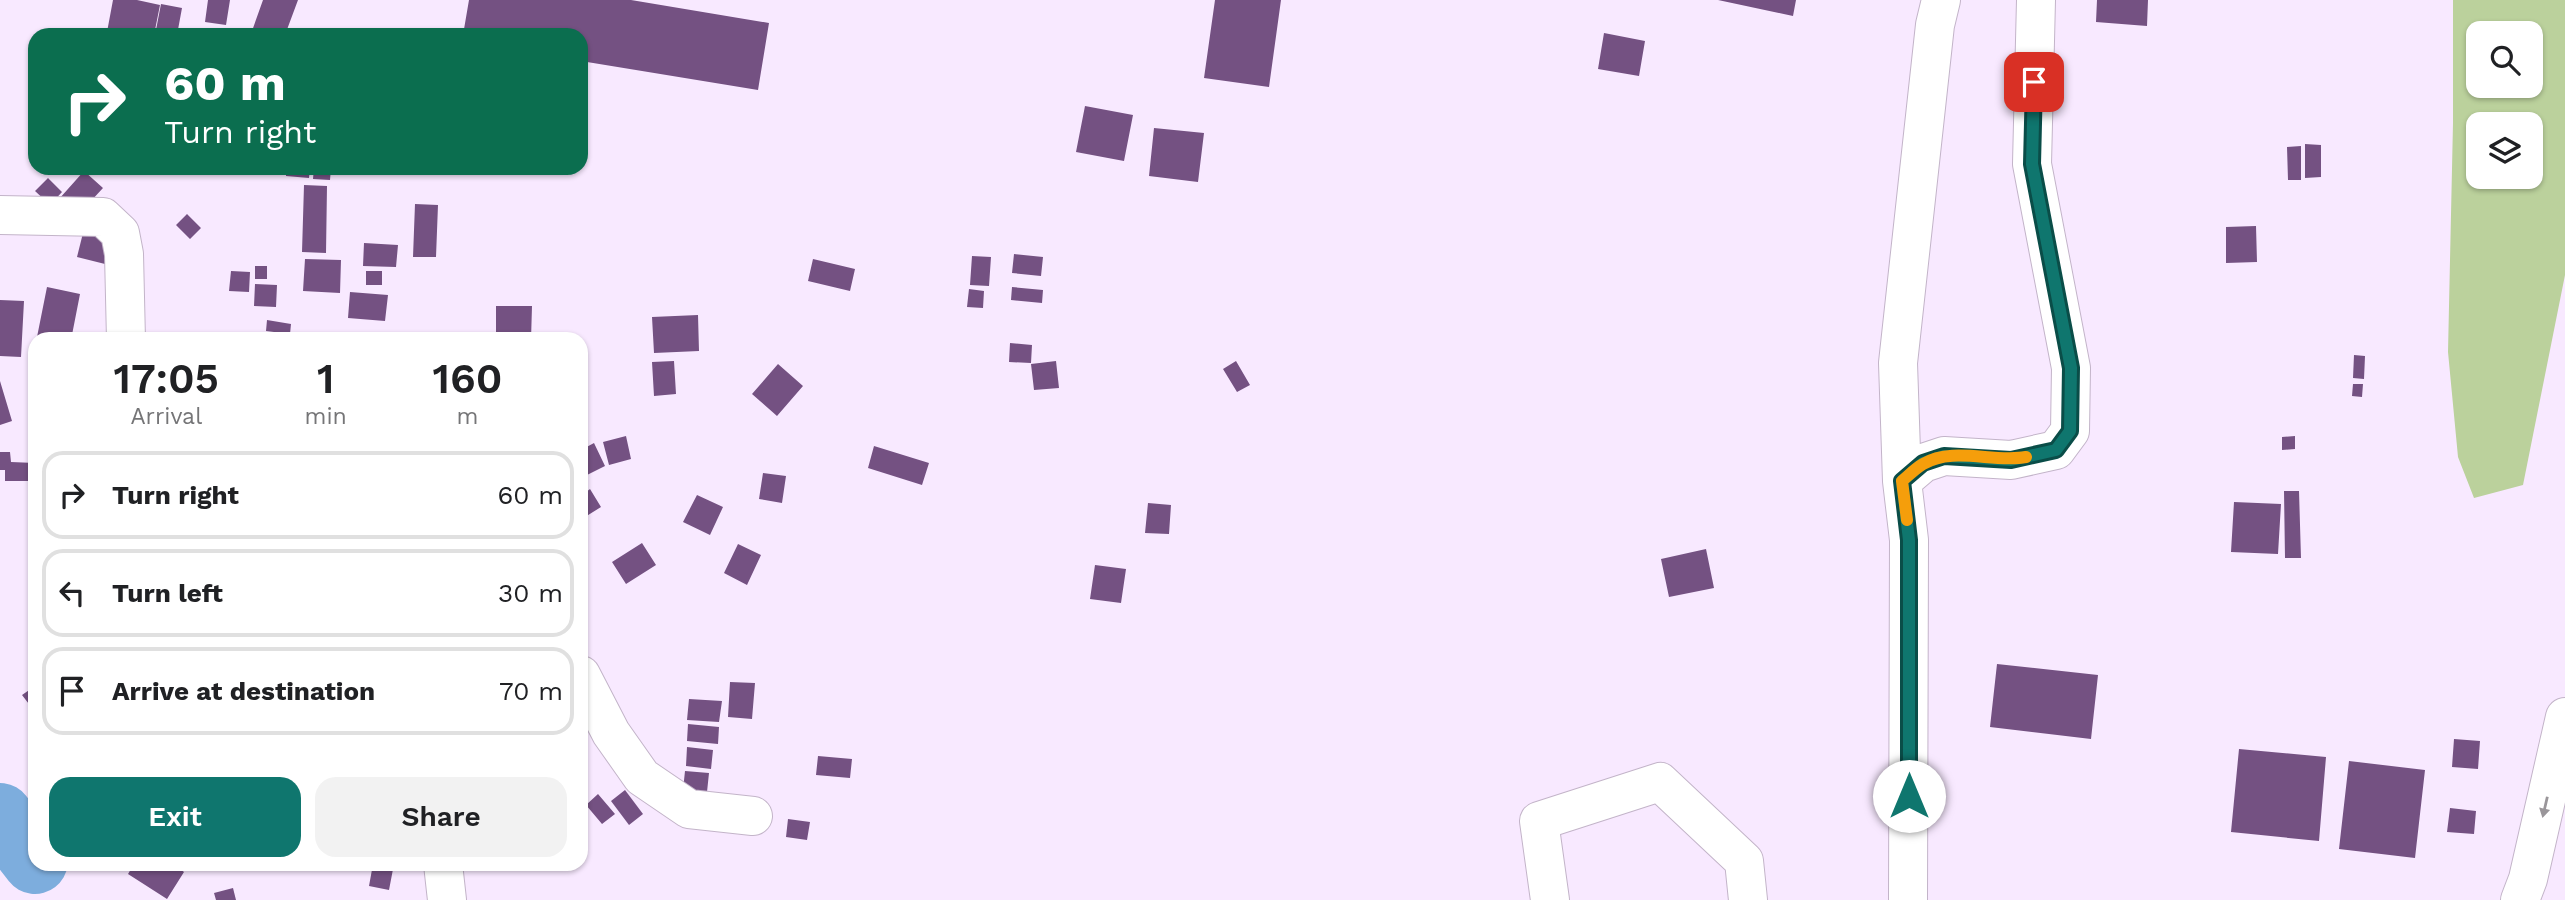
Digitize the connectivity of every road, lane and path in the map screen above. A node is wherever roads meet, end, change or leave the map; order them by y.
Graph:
1 (1941, 0) edge
2 (2036, 0) edge
3 (0, 215) edge
4 (126, 332) edge
5 (1902, 481) junction
6 (588, 689) edge
7 (2565, 717) edge
8 (753, 816) dead end
9 (444, 871) edge
10 (447, 900) edge
11 (1550, 900) edge
12 (1748, 900) edge
13 (1908, 900) edge
14 (2520, 900) edge

1 - 5 main road
2 - 5 main road
3 - 4 main road
5 - 13 main road
6 - 8 main road
7 -> 14 main road
9 - 10 main road
11 - 12 main road

